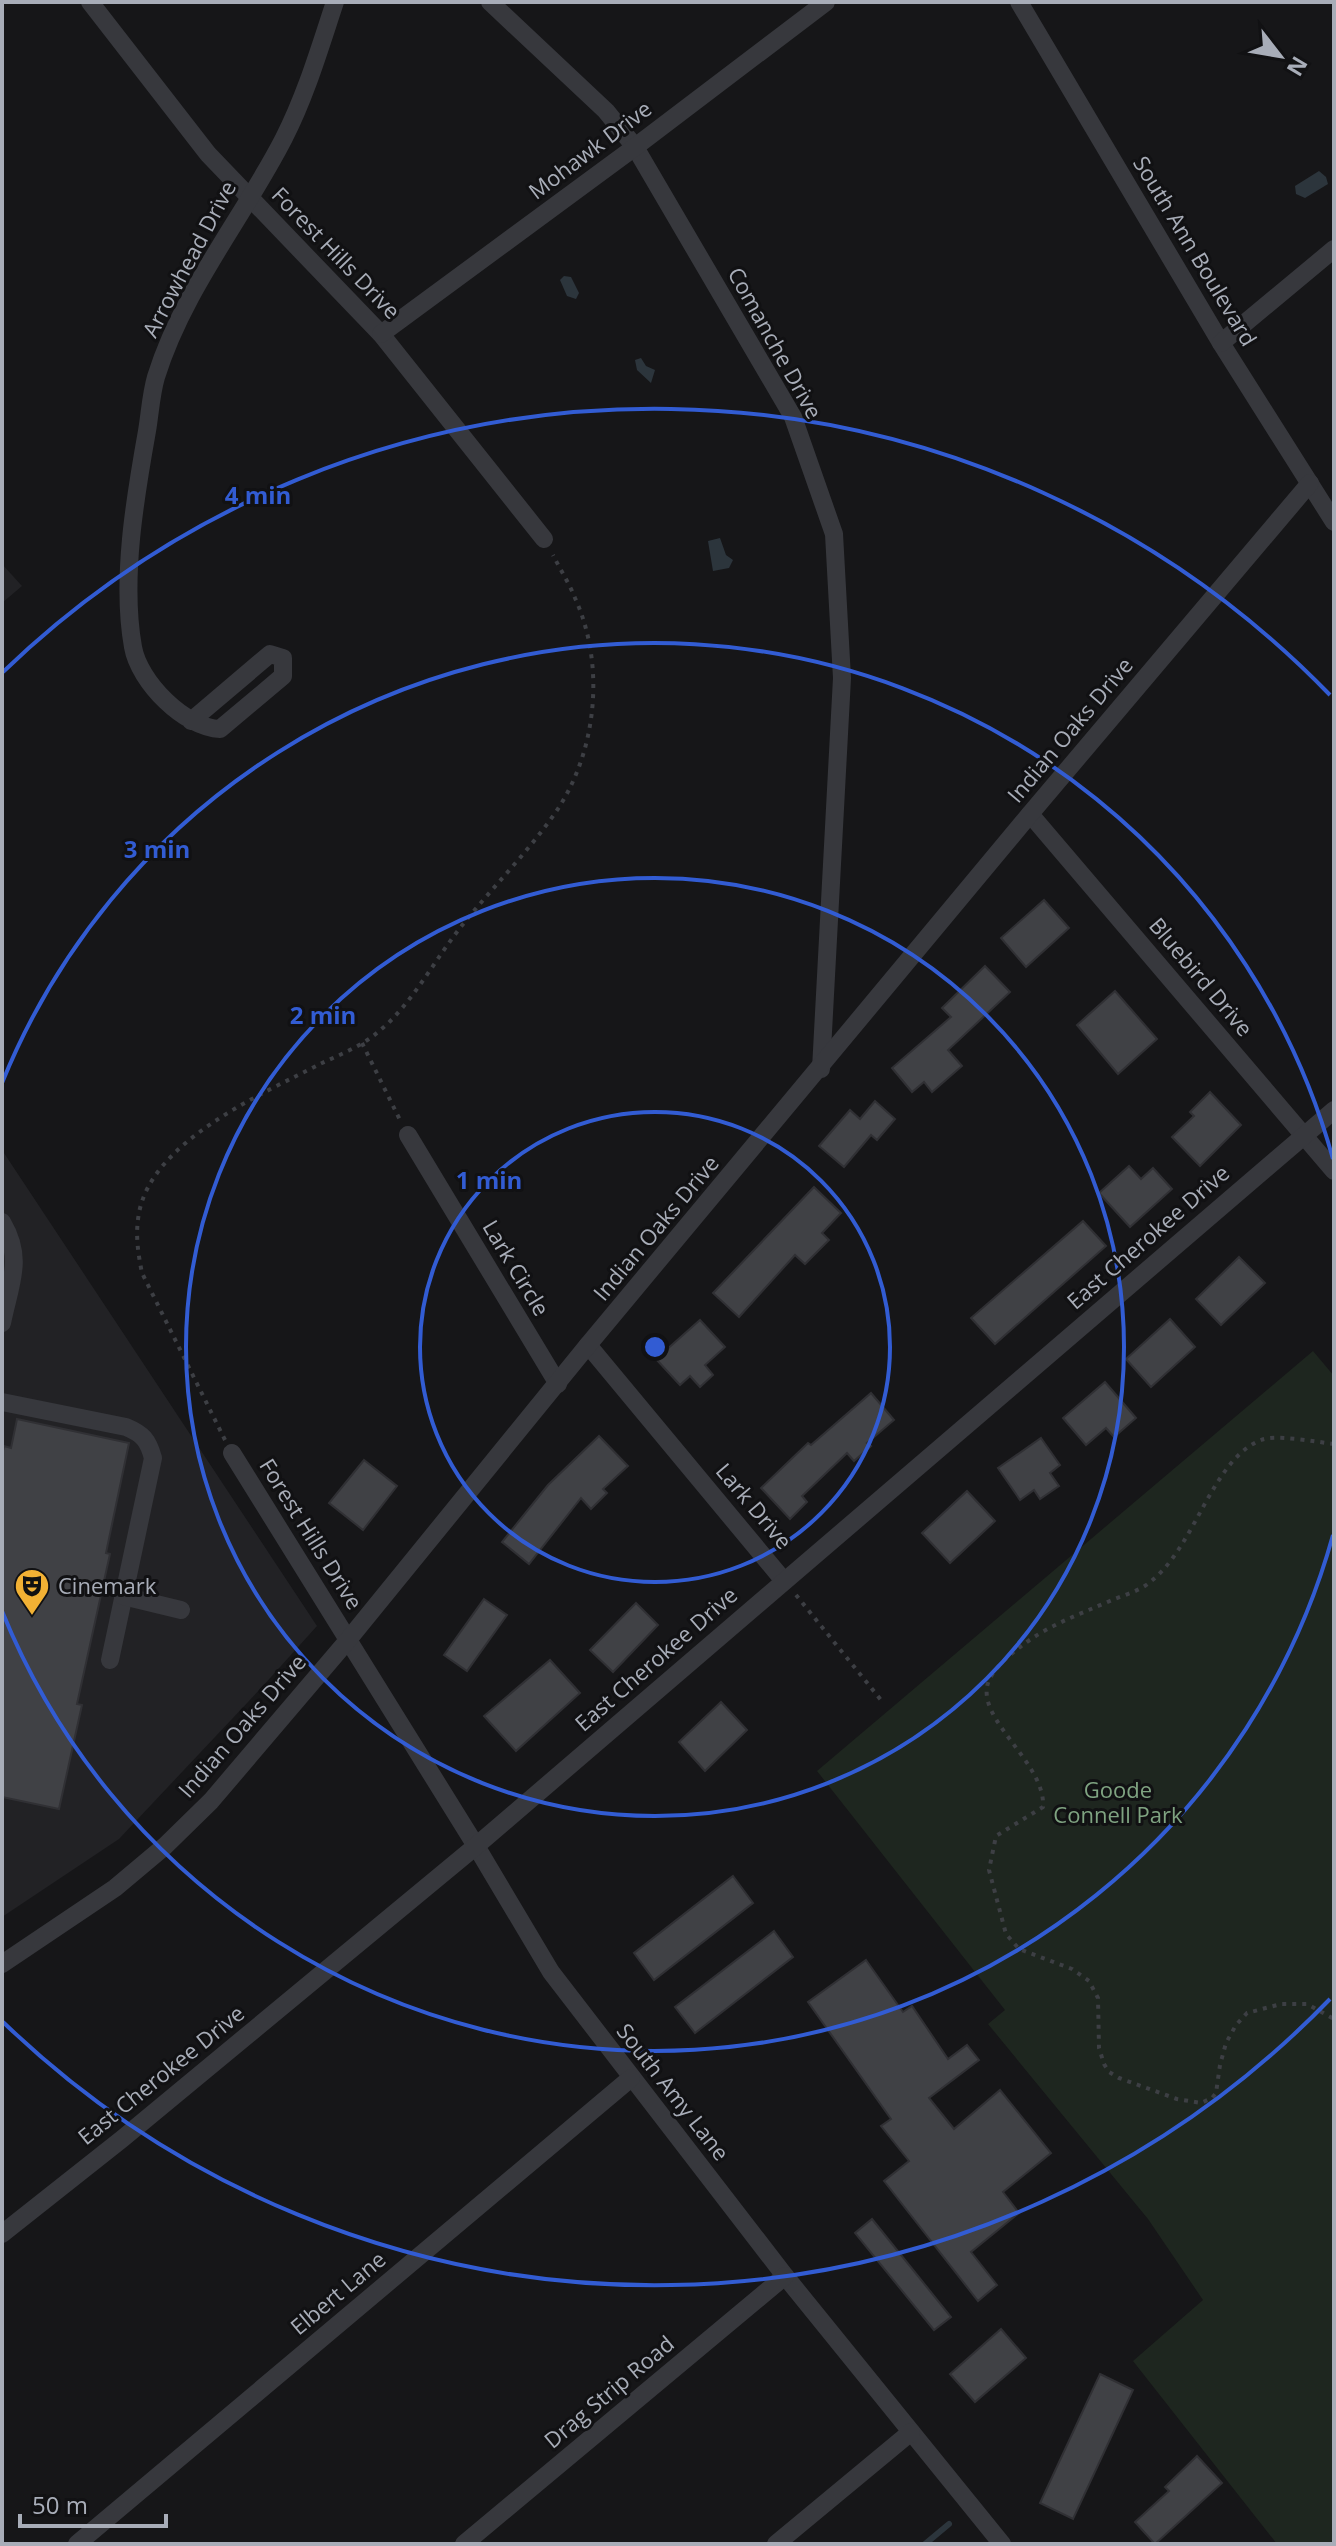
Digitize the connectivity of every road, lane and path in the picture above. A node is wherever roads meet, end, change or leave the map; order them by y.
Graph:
1 (90, 2) edge
2 (335, 2) edge
3 (490, 2) edge
4 (826, 2) edge
5 (1019, 2) edge
6 (635, 147) junction
7 (249, 197) junction
8 (1334, 249) edge
9 (381, 334) junction
10 (1221, 343) junction
11 (1310, 483) junction
12 (1334, 522) edge
13 (544, 539) joint
14 (191, 721) junction
15 (1030, 814) junction
16 (362, 1043) junction
17 (821, 1069) junction
18 (1334, 1110) edge
19 (408, 1135) joint
20 (1304, 1135) junction
21 (1334, 1171) edge
22 (2, 1222) edge
23 (2, 1323) edge
24 (588, 1345) junction
25 (558, 1384) junction
26 (2, 1402) edge
27 (1334, 1444) edge
28 (232, 1453) joint
29 (784, 1581) junction
30 (123, 1596) junction
31 (181, 1610) dead end
32 (348, 1640) junction
33 (110, 1660) dead end
34 (881, 1700) dead end
35 (476, 1846) junction
36 (2, 1964) edge
37 (1334, 2019) edge
38 (631, 2078) junction
39 (2, 2234) edge
40 (785, 2276) junction
41 (911, 2432) junction
42 (77, 2544) edge
43 (464, 2544) edge
44 (776, 2544) edge
45 (1002, 2544) edge

1 - 7 street, Forest Hills Drive
2 - 7 street, Arrowhead Drive
3 - 6 street, Comanche Drive
4 - 6 street, Mohawk Drive
5 - 10 street, South Ann Boulevard
6 - 9 street, Mohawk Drive
6 - 17 street, Comanche Drive
7 - 9 street, Forest Hills Drive
7 - 14 street, Arrowhead Drive
8 - 10 street
9 - 13 street, Forest Hills Drive
10 - 11 street, South Ann Boulevard
11 - 12 street, South Ann Boulevard
11 - 15 street, Indian Oaks Drive
13 - 16 path
14 - 14 street
15 - 17 street, Indian Oaks Drive
15 - 20 street, Bluebird Drive
16 - 19 path
16 - 28 path
17 - 24 street, Indian Oaks Drive
18 - 20 street, East Cherokee Drive
19 - 25 street, Lark Circle
20 - 21 street, Bluebird Drive
20 - 29 street, East Cherokee Drive
22 - 23 street
24 - 25 street, Indian Oaks Drive
24 - 29 street, Lark Drive
25 - 32 street, Indian Oaks Drive
26 - 30 street
27 - 37 path
28 - 32 street, Forest Hills Drive
29 - 34 path, Lark Drive
29 - 35 street, East Cherokee Drive
30 - 31 street
30 - 33 street
32 - 35 street, South Amy Lane
32 - 36 street, Indian Oaks Drive
35 - 38 street, South Amy Lane
35 - 39 street, East Cherokee Drive
38 - 40 street, South Amy Lane
38 - 42 street, Elbert Lane
40 - 41 street, South Amy Lane
40 - 43 street, Drag Strip Road
41 - 44 street
41 - 45 street, South Amy Lane

